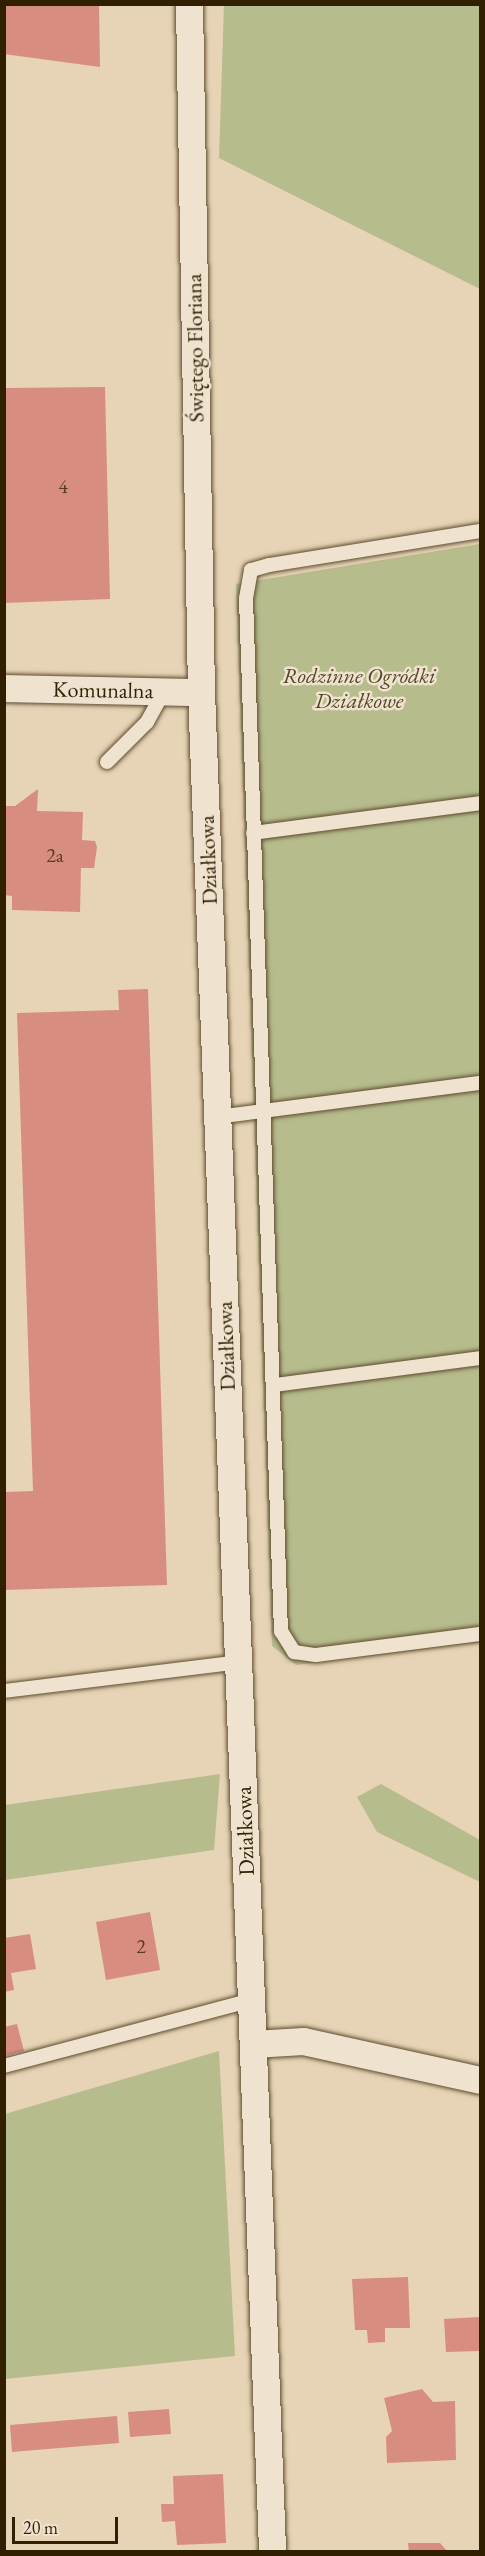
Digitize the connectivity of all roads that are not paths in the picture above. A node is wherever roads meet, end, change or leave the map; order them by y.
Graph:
1 (189, 4) edge
2 (480, 531) edge
3 (4, 688) edge
4 (165, 691) junction
5 (201, 692) junction
6 (107, 762) dead end
7 (480, 803) edge
8 (253, 833) junction
9 (480, 1083) edge
10 (264, 1111) junction
11 (217, 1117) junction
12 (480, 1358) edge
13 (275, 1385) junction
14 (480, 1634) edge
15 (238, 1662) junction
16 (4, 1691) edge
17 (252, 2000) junction
18 (253, 2044) junction
19 (4, 2066) edge
20 (480, 2080) edge
21 (273, 2552) edge

1 - 5 street, Świętego Floriana
2 - 8 lane
3 - 4 street, Komunalna
4 - 5 street, Komunalna
4 - 6 lane
5 - 11 street, Działkowa
7 - 8 lane
8 - 10 lane
9 - 10 lane
10 - 11 lane
10 - 13 lane
11 - 15 street, Działkowa
12 - 13 lane
13 - 14 lane
15 - 16 lane
15 - 17 street, Działkowa
17 - 18 street, Działkowa
17 - 19 lane
18 - 20 street
18 - 21 street, Działkowa

